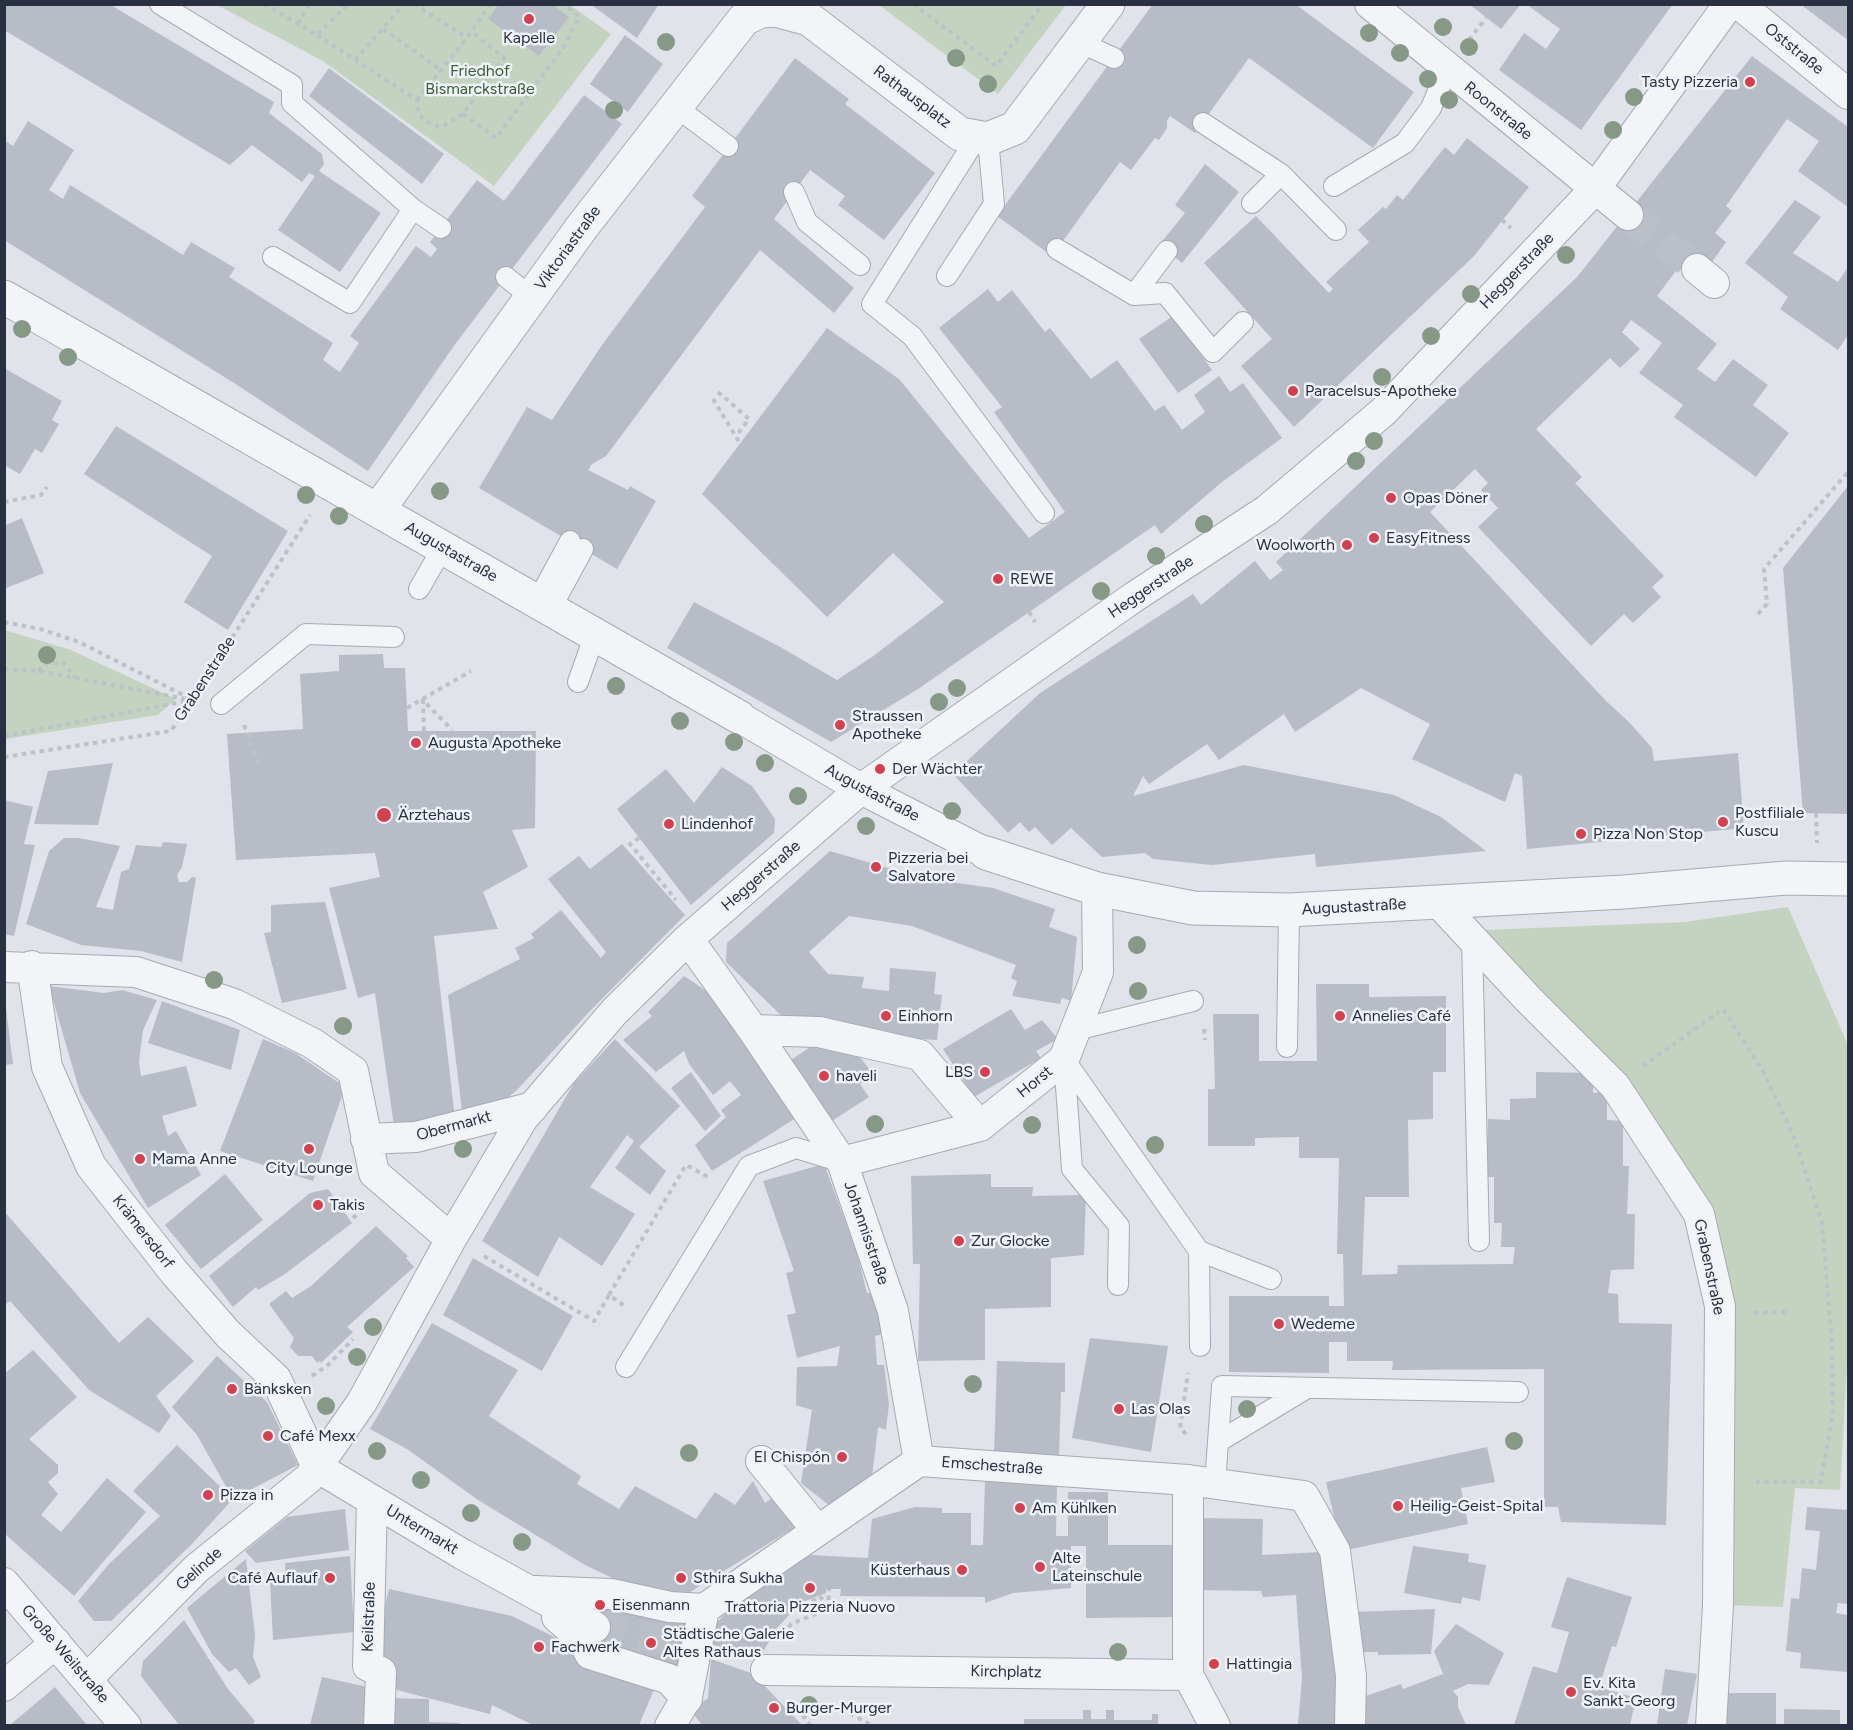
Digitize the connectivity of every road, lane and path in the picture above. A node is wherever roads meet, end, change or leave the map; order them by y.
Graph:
1 (160, 4) edge
2 (264, 4) edge
3 (309, 4) edge
4 (348, 4) edge
5 (404, 4) edge
6 (414, 4) edge
7 (490, 4) edge
8 (564, 4) edge
9 (912, 4) edge
10 (1042, 4) edge
11 (1108, 4) edge
12 (1370, 4) edge
13 (1728, 4) edge
14 (1739, 4) edge
15 (776, 10) joint
16 (297, 24) junction
17 (383, 29) junction
18 (471, 31) junction
19 (317, 35) junction
20 (467, 38) junction
21 (1079, 42) junction
22 (1114, 58) dead end
23 (356, 60) junction
24 (1447, 69) junction
25 (441, 71) junction
26 (1848, 93) edge
27 (417, 100) junction
28 (676, 106) junction
29 (463, 114) junction
30 (1203, 123) dead end
31 (982, 138) junction
32 (728, 146) dead end
33 (1281, 174) junction
34 (1334, 186) dead end
35 (1594, 190) junction
36 (794, 192) dead end
37 (1252, 202) dead end
38 (413, 209) junction
39 (1628, 215) tunnel mouth
40 (441, 228) dead end
41 (1336, 230) dead end
42 (1057, 249) dead end
43 (1167, 251) dead end
44 (273, 257) dead end
45 (860, 266) dead end
46 (947, 276) dead end
47 (506, 277) dead end
48 (1134, 295) junction
49 (4, 297) edge
50 (531, 297) junction
51 (1243, 322) dead end
52 (718, 392) dead end
53 (713, 399) dead end
54 (736, 436) junction
55 (741, 445) dead end
56 (1848, 472) edge
57 (330, 484) junction
58 (47, 487) dead end
59 (4, 502) edge
60 (378, 510) junction
61 (1044, 513) dead end
62 (577, 545) dead end
63 (444, 547) junction
64 (419, 590) dead end
65 (544, 606) junction
66 (1758, 614) dead end
67 (4, 622) edge
68 (595, 634) junction
69 (394, 637) dead end
70 (4, 669) edge
71 (211, 670) dead end
72 (38, 671) junction
73 (471, 671) dead end
74 (76, 679) junction
75 (578, 682) dead end
76 (199, 690) dead end
77 (193, 700) junction
78 (423, 700) junction
79 (221, 704) dead end
80 (407, 708) dead end
81 (739, 717) joint
82 (242, 719) dead end
83 (452, 730) dead end
84 (424, 731) dead end
85 (4, 736) edge
86 (4, 757) edge
87 (259, 766) dead end
88 (861, 789) junction
89 (639, 838) dead end
90 (986, 853) joint
91 (1848, 879) edge
92 (1097, 889) junction
93 (1439, 903) junction
94 (1289, 910) junction
95 (694, 934) junction
96 (1472, 939) junction
97 (18, 967) edge
98 (1193, 1001) dead end
99 (753, 1030) junction
100 (1076, 1030) junction
101 (1287, 1047) dead end
102 (1064, 1059) junction
103 (1616, 1086) junction
104 (528, 1113) junction
105 (980, 1126) junction
106 (366, 1139) junction
107 (842, 1162) junction
108 (733, 1191) junction
109 (451, 1239) junction
110 (1479, 1242) dead end
111 (1199, 1251) junction
112 (1272, 1279) dead end
113 (1118, 1285) dead end
114 (609, 1295) junction
115 (650, 1325) junction
116 (358, 1334) dead end
117 (1200, 1346) dead end
118 (626, 1367) dead end
119 (1307, 1388) junction
120 (1518, 1392) dead end
121 (284, 1396) junction
122 (1218, 1442) junction
123 (761, 1461) dead end
124 (920, 1461) junction
125 (316, 1467) junction
126 (1201, 1482) junction
127 (1788, 1482) dead end
128 (372, 1501) junction
129 (817, 1530) junction
130 (4, 1583) edge
131 (828, 1589) dead end
132 (529, 1590) junction
133 (820, 1596) dead end
134 (812, 1599) dead end
135 (704, 1610) junction
136 (828, 1610) junction
137 (595, 1627) tunnel mouth
138 (782, 1640) dead end
139 (56, 1643) junction
140 (766, 1670) dead end
141 (1188, 1675) junction
142 (87, 1679) junction
143 (4, 1686) edge
144 (687, 1699) junction
145 (126, 1725) edge
146 (378, 1725) edge
147 (670, 1725) edge
148 (1215, 1725) edge
149 (1350, 1725) edge
150 (1711, 1725) edge

1 - 38 lane
2 - 16 path
3 - 16 path
4 - 19 path
5 - 17 path
6 - 20 path
7 - 18 path
8 - 29 path
9 - 10 path
11 - 21 street
12 - 24 street, Roonstraße
13 - 35 street, Heggerstraße
14 - 26 street, Oststraße
15 - 28 street, Viktoriastraße
15 - 31 street, Rathausplatz
16 - 19 path
17 - 23 path
17 - 25 path
18 - 20 path
18 - 29 path
19 - 23 path
20 - 25 path
21 - 22 lane
21 - 31 street
23 - 27 path
24 - 34 lane
24 - 35 street, Roonstraße
25 - 27 path
27 - 29 path
28 - 32 lane
28 - 50 street, Viktoriastraße
30 - 33 lane
31 - 46 lane
31 - 61 lane
33 - 37 lane
33 - 41 lane
35 - 39 street, Roonstraße
35 - 88 street, Heggerstraße
36 - 45 lane
38 - 40 lane
38 - 44 lane
42 - 48 lane
43 - 48 lane
47 - 50 lane
48 - 51 lane
49 - 57 street, Augustastraße
50 - 60 street, Viktoriastraße
52 - 54 path
53 - 54 path
54 - 55 path
56 - 66 path
57 - 60 street, Augustastraße
57 - 71 path, Grabenstraße
58 - 59 path
60 - 63 street, Augustastraße
62 - 65 lane
63 - 64 lane
63 - 65 street, Augustastraße
65 - 68 street, Augustastraße
67 - 77 path
68 - 75 lane
68 - 81 street, Augustastraße
69 - 79 lane
70 - 72 path
72 - 74 path
72 - 74 path
73 - 78 path
74 - 77 path
76 - 77 path, Grabenstraße
77 - 85 path
77 - 86 path, Grabenstraße
78 - 80 path
78 - 83 path
78 - 84 path
81 - 88 street, Augustastraße
82 - 87 path
88 - 90 street, Augustastraße
88 - 95 street, Heggerstraße
89 - 95 path
90 - 92 street, Augustastraße
91 - 93 street, Augustastraße
92 - 94 street, Augustastraße
92 - 100 street, Horst
93 - 94 street, Augustastraße
93 - 96 street, Grabenstraße
94 - 101 lane
95 - 99 street, Johannisstraße
95 - 104 street, Heggerstraße
96 - 103 street, Grabenstraße
96 - 110 lane
97 - 106 street
97 - 121 street, Krämersdorf
98 - 100 lane
99 - 105 street
99 - 107 street, Johannisstraße
100 - 102 street, Horst
102 - 105 street, Horst
102 - 111 lane
102 - 113 lane
103 - 127 path
103 - 150 street, Grabenstraße
104 - 106 street, Obermarkt
104 - 109 street, Obermarkt
105 - 107 street, Horst
106 - 109 street
107 - 108 lane
107 - 124 street, Johannisstraße
108 - 114 path
108 - 115 lane
109 - 114 path
109 - 125 street, Obermarkt
111 - 112 lane
111 - 117 lane
114 - 115 path
115 - 118 lane
116 - 121 path
119 - 120 lane
119 - 122 lane
119 - 122 lane
121 - 125 street, Krämersdorf
122 - 126 lane
123 - 129 street
124 - 126 street, Emschestraße
124 - 129 street, Emschestraße
125 - 128 street, Untermarkt
125 - 142 street, Gelinde
126 - 141 street
126 - 149 street, Emschestraße
128 - 132 street, Untermarkt
128 - 146 street, Keilstraße
129 - 135 street, Emschestraße
130 - 139 street, Große Weilstraße
131 - 136 path
132 - 135 street, Untermarkt
132 - 137 street, Untermarkt
132 - 144 street, Untermarkt
133 - 136 path
134 - 136 path
135 - 144 street
136 - 138 path
139 - 142 street, Große Weilstraße
139 - 143 street
140 - 141 street, Kirchplatz
141 - 148 street
142 - 145 street, Große Weilstraße
144 - 147 street

